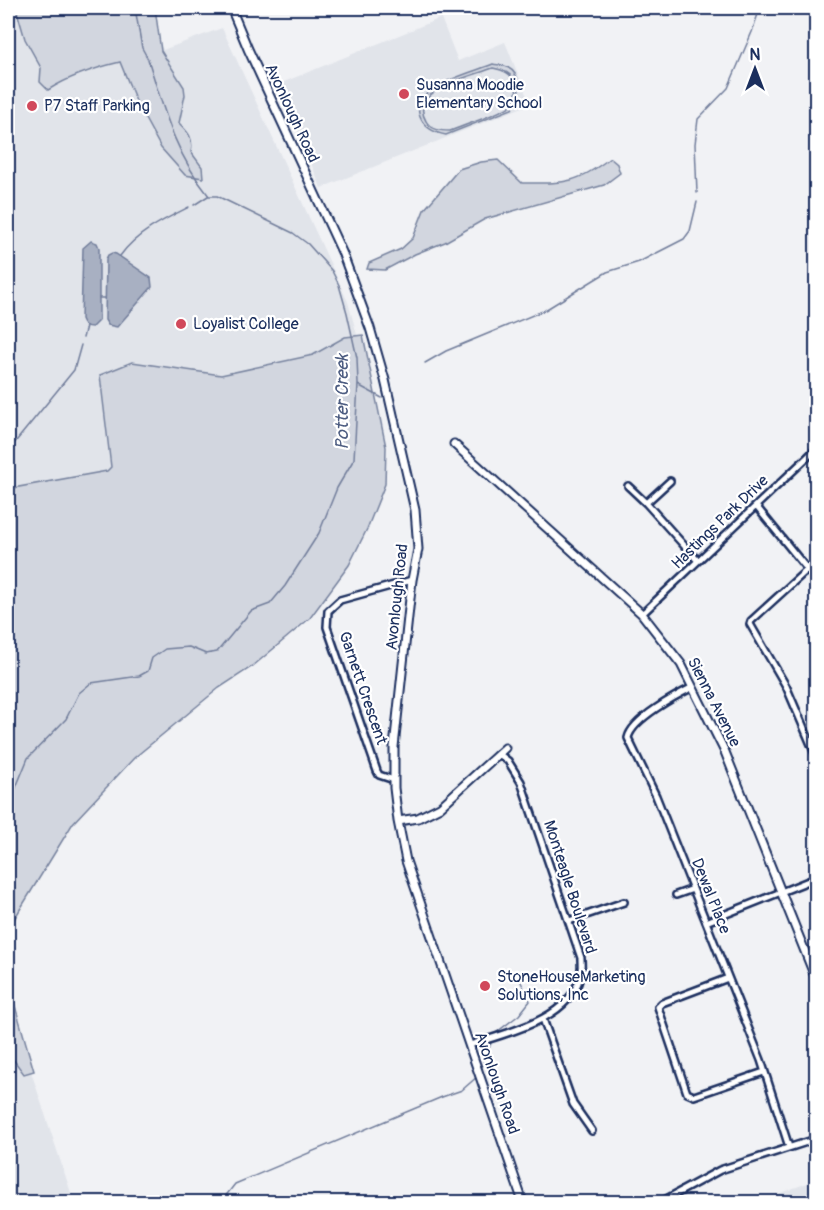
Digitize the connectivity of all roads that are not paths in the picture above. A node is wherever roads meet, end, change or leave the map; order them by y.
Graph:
1 (231, 8) edge
2 (454, 444) dead end
3 (816, 451) edge
4 (670, 481) dead end
5 (627, 486) dead end
6 (646, 503) junction
7 (756, 506) junction
8 (698, 561) junction
9 (808, 569) junction
10 (412, 580) junction
11 (816, 580) edge
12 (642, 614) junction
13 (693, 687) junction
14 (505, 748) dead end
15 (499, 754) junction
16 (816, 756) edge
17 (394, 780) junction
18 (398, 821) junction
19 (816, 878) edge
20 (693, 889) junction
21 (782, 891) junction
22 (676, 896) dead end
23 (624, 902) dead end
24 (569, 921) junction
25 (706, 922) junction
26 (728, 978) junction
27 (816, 979) edge
28 (543, 1019) junction
29 (470, 1046) junction
30 (764, 1072) junction
31 (592, 1131) dead end
32 (816, 1139) edge
33 (789, 1147) junction
34 (523, 1203) edge
35 (661, 1203) edge

1 - 10 street, Avonlough Road
2 - 12 street, Sienna Avenue
3 - 7 street, Hastings Park Drive
4 - 6 street
5 - 6 street
6 - 8 street
7 - 8 street, Hastings Park Drive
7 - 9 street
8 - 12 street, Hastings Park Drive
9 - 11 street
9 - 16 street
10 - 17 street, Avonlough Road
10 - 17 street, Garnett Crescent
12 - 13 street, Sienna Avenue
13 - 20 street, Dewal Place
13 - 21 street, Sienna Avenue
14 - 15 street
15 - 18 street
15 - 24 street, Monteagle Boulevard
17 - 18 street, Avonlough Road
18 - 29 street, Avonlough Road
19 - 21 street
20 - 22 street
20 - 25 street, Dewal Place
21 - 25 street
21 - 27 street, Sienna Avenue
23 - 24 street
24 - 28 street, Monteagle Boulevard
25 - 26 street, Dewal Place
26 - 30 street, Dewal Place
26 - 30 street
28 - 29 street, Monteagle Boulevard
28 - 31 street
29 - 34 street, Avonlough Road
30 - 33 street, Dewal Place
32 - 33 street
33 - 35 street

